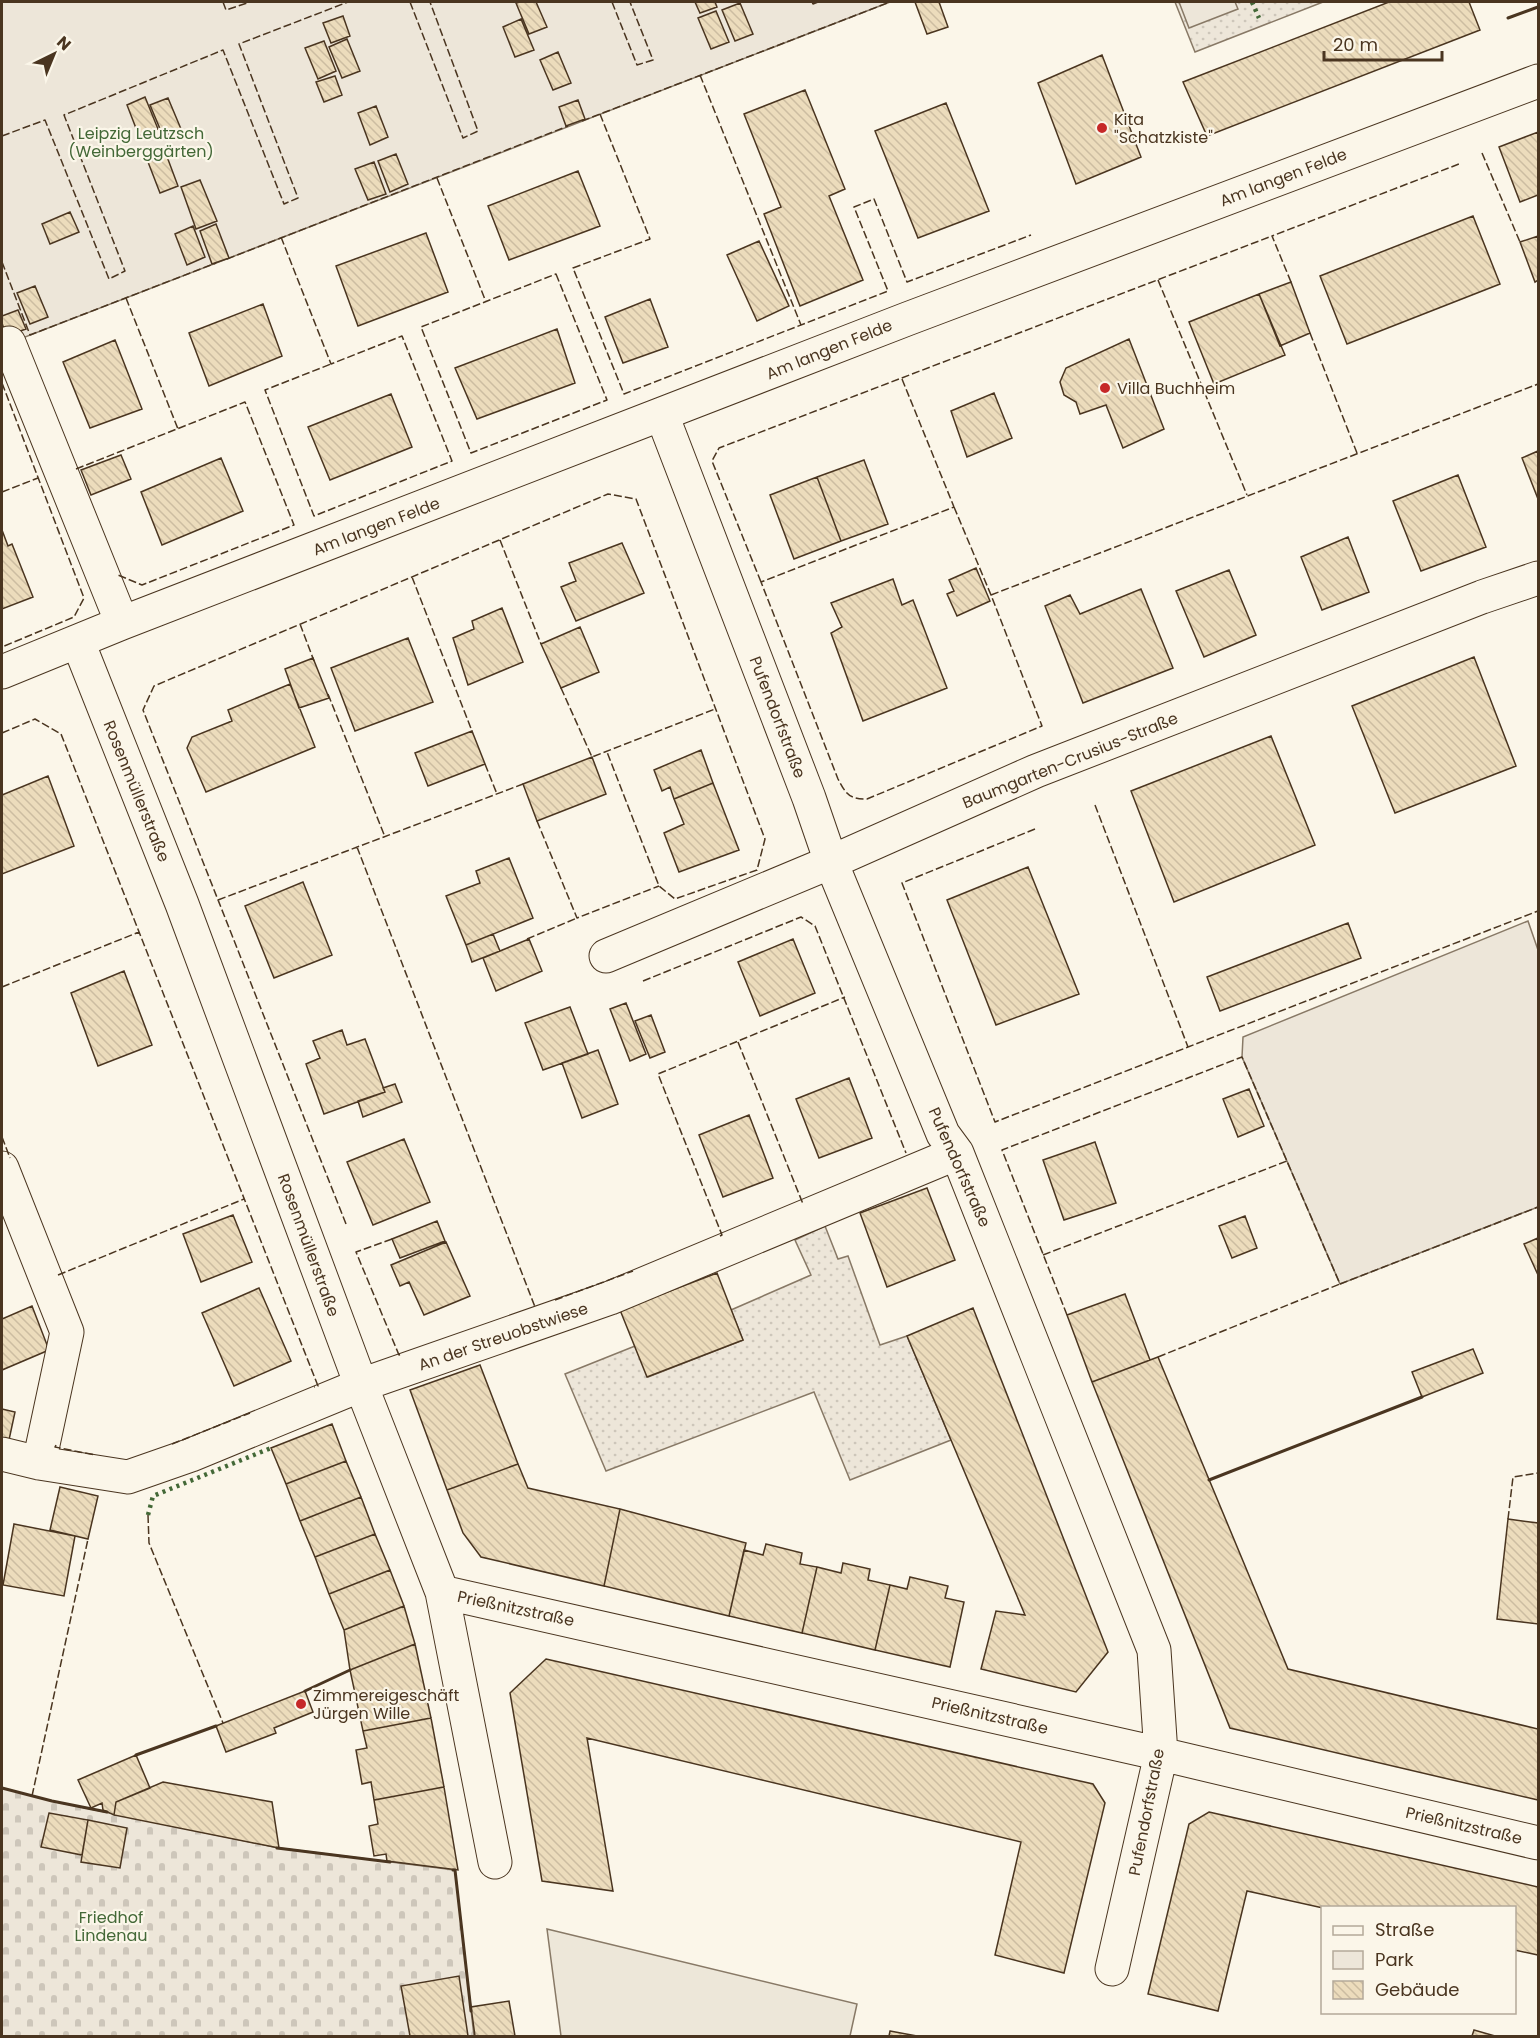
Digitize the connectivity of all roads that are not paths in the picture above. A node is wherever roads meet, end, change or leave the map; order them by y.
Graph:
1 (1539, 81) edge
2 (9, 343) dead end
3 (662, 415) junction
4 (1539, 578) edge
5 (122, 623) junction
6 (78, 642) junction
7 (2, 672) edge
8 (831, 862) junction
9 (606, 956) dead end
10 (957, 1153) junction
11 (2, 1168) edge
12 (361, 1385) junction
13 (2, 1454) edge
14 (39, 1463) junction
15 (442, 1592) junction
16 (1161, 1754) junction
17 (1539, 1843) edge
18 (495, 1862) dead end
19 (1112, 1969) dead end

1 - 3 street, Am langen Felde
2 - 5 street
3 - 5 street, Am langen Felde
3 - 8 street, Pufendorfstraße
4 - 8 street, Baumgarten-Crusius-Straße
5 - 6 street, Am langen Felde
6 - 7 street, Am langen Felde
6 - 12 street, Rosenmüllerstraße
8 - 9 street, Baumgarten-Crusius-Straße
8 - 10 street, Pufendorfstraße
10 - 12 street, An der Streuobstwiese
10 - 16 street, Pufendorfstraße
11 - 14 street
12 - 14 street, An der Streuobstwiese
12 - 15 street, Rosenmüllerstraße
13 - 14 street, An der Streuobstwiese
15 - 16 street, Prießnitzstraße
15 - 18 street, Rosenmüllerstraße
16 - 17 street, Prießnitzstraße
16 - 19 street, Pufendorfstraße

